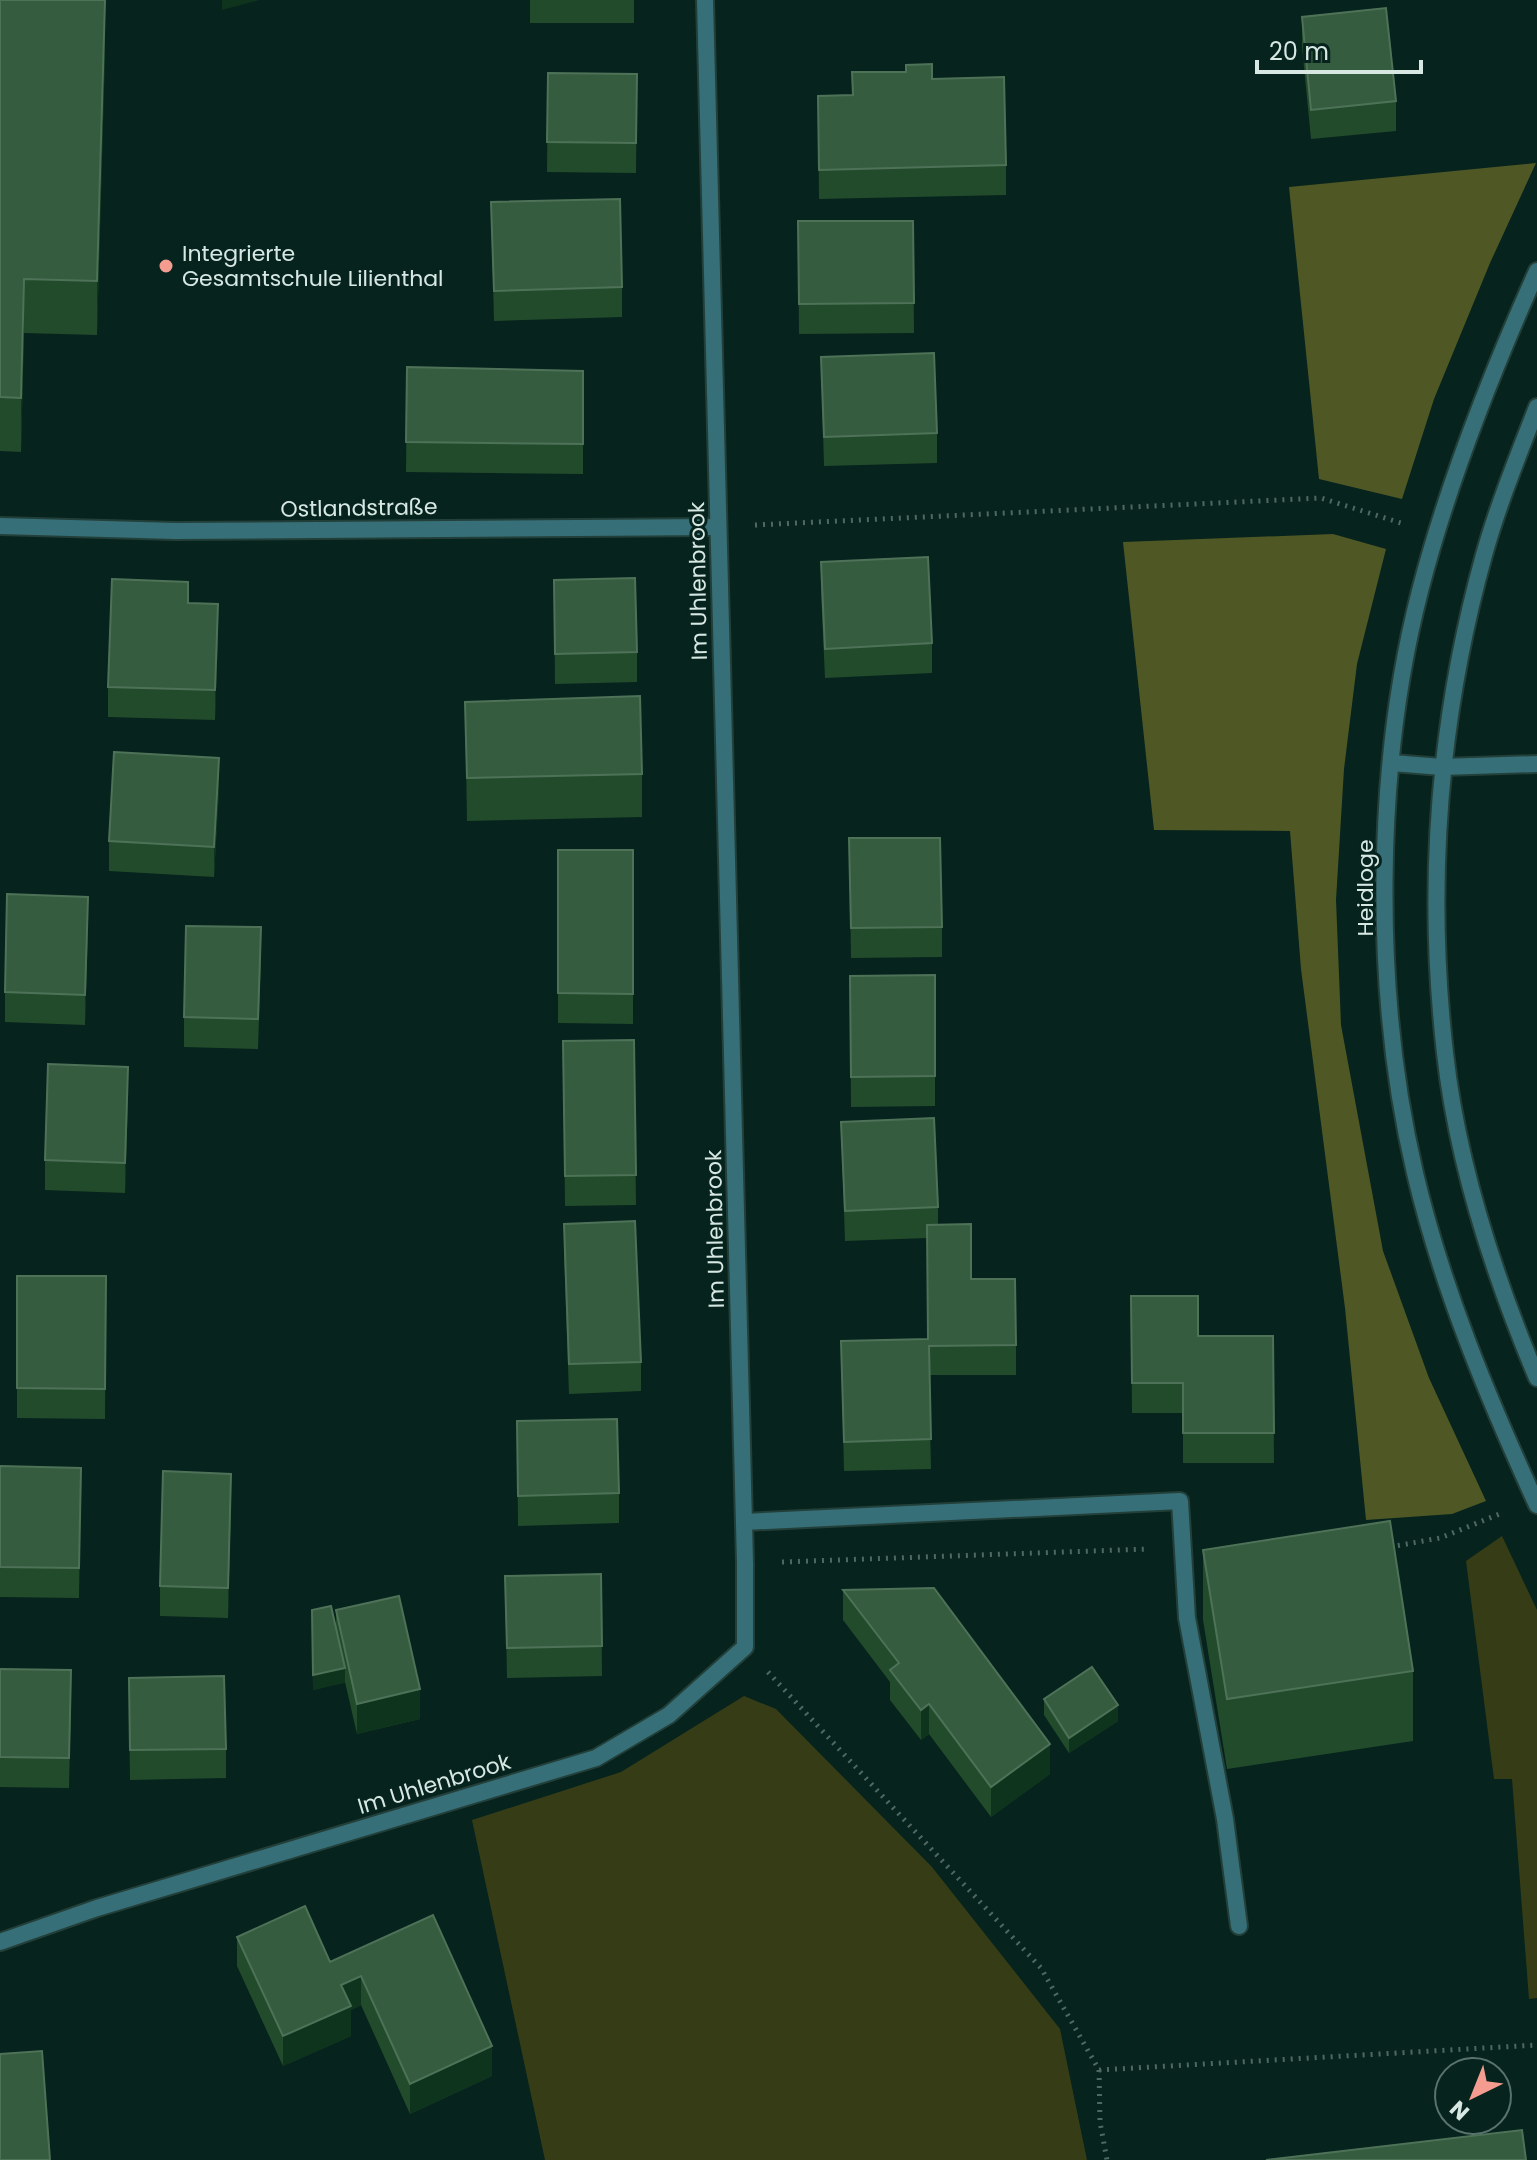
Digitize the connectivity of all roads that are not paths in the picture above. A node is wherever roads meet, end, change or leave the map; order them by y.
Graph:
1 (705, 0) edge
2 (1537, 271) edge
3 (1537, 407) edge
4 (0, 526) edge
5 (718, 527) junction
6 (1392, 763) junction
7 (1537, 764) edge
8 (1442, 767) junction
9 (1537, 1378) edge
10 (1537, 1505) edge
11 (744, 1522) junction
12 (1239, 1926) dead end
13 (0, 1942) edge

1 - 5 street, Im Uhlenbrook
2 - 6 street, Heidloge
3 - 8 street
4 - 5 street, Ostlandstraße
5 - 11 street, Im Uhlenbrook
6 - 8 street
6 - 10 street, Heidloge
7 - 8 street
8 - 9 street
11 - 12 street
11 - 13 street, Im Uhlenbrook

